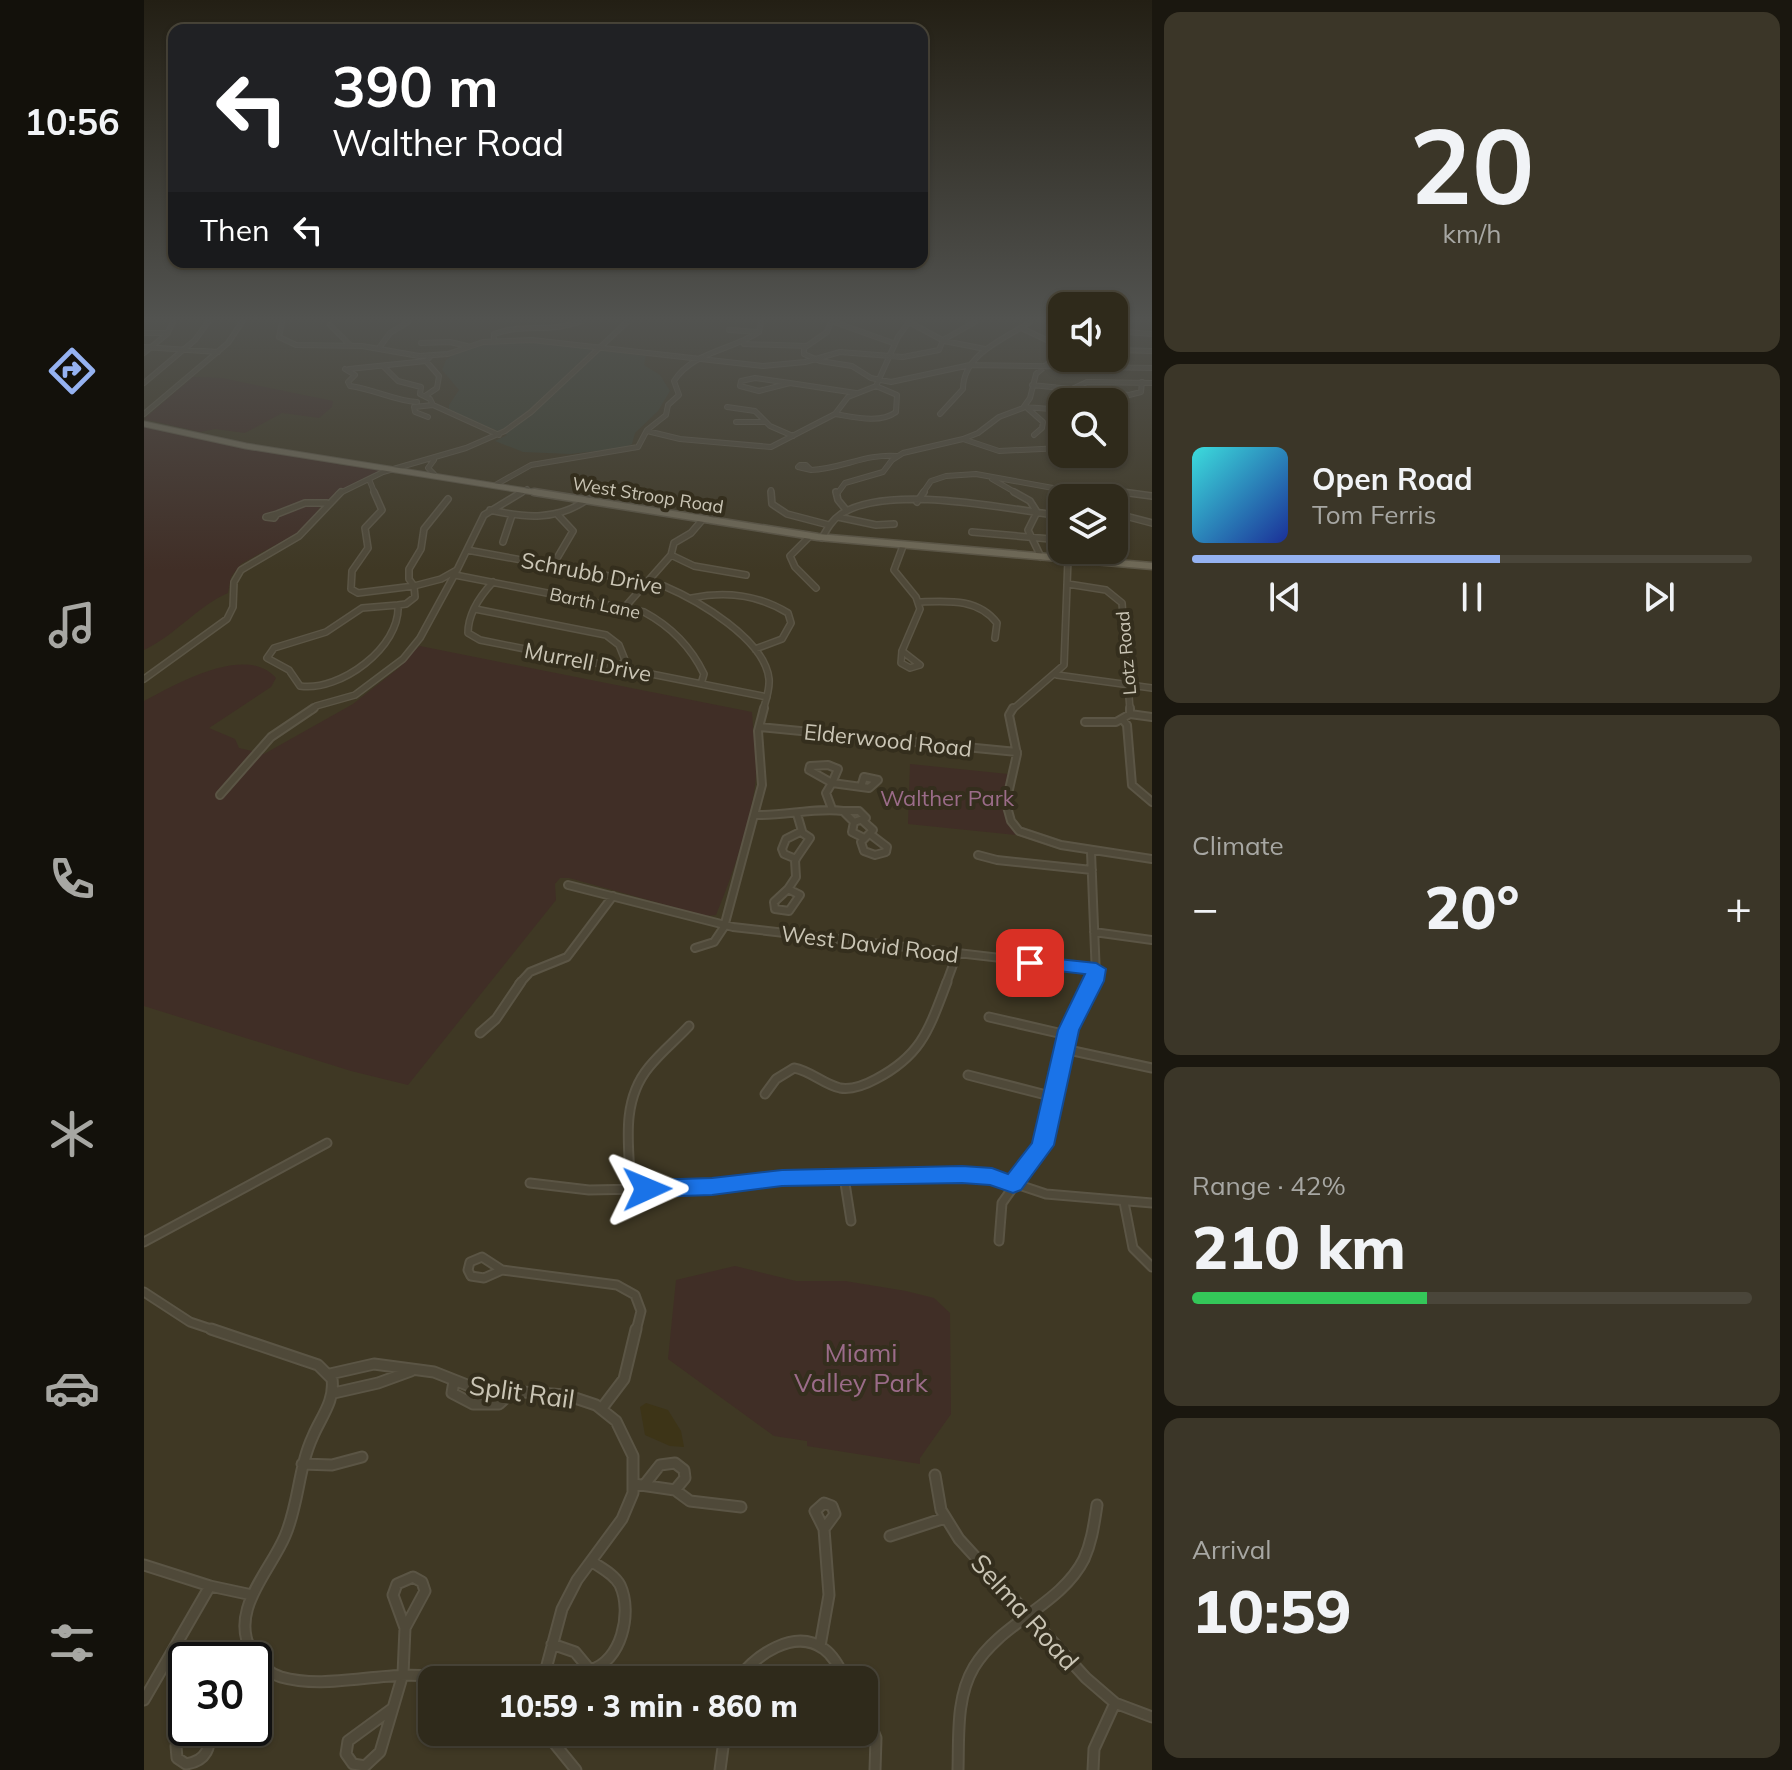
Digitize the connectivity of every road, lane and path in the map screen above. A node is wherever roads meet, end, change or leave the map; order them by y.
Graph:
1 (433, 405) joint
2 (540, 405) edge
3 (668, 405) edge
4 (841, 405) edge
5 (896, 405) edge
6 (949, 405) edge
7 (414, 407) joint
8 (727, 407) dead end
9 (1025, 407) junction
10 (1048, 409) edge
11 (835, 414) junction
12 (940, 414) dead end
13 (428, 417) dead end
14 (736, 422) dead end
15 (765, 422) junction
16 (144, 424) edge
17 (647, 431) junction
18 (499, 435) junction
19 (1034, 435) dead end
20 (793, 436) junction
21 (963, 439) junction
22 (1048, 449) edge
23 (897, 456) junction
24 (435, 459) junction
25 (420, 462) junction
26 (401, 469) junction
27 (811, 470) dead end
28 (434, 474) junction
29 (989, 477) junction
30 (369, 479) junction
31 (497, 484) junction
32 (527, 489) junction
33 (771, 490) dead end
34 (1152, 496) edge
35 (448, 499) dead end
36 (588, 499) junction
37 (917, 502) junction
38 (327, 503) junction
39 (717, 508) dead end
40 (490, 510) junction
41 (847, 511) junction
42 (1037, 512) junction
43 (277, 514) dead end
44 (1048, 514) edge
45 (512, 515) junction
46 (558, 515) junction
47 (838, 517) junction
48 (1128, 517) edge
49 (707, 519) junction
50 (1152, 523) edge
51 (894, 524) dead end
52 (829, 525) junction
53 (972, 532) dead end
54 (810, 536) junction
55 (1029, 536) junction
56 (822, 538) junction
57 (1048, 538) edge
58 (503, 542) dead end
59 (903, 546) junction
60 (467, 550) junction
61 (671, 555) junction
62 (1041, 557) junction
63 (1048, 558) edge
64 (1068, 564) edge
65 (1128, 564) edge
66 (553, 565) junction
67 (1152, 566) edge
68 (456, 573) junction
69 (746, 575) dead end
70 (493, 582) junction
71 (649, 583) junction
72 (1068, 584) junction
73 (816, 588) dead end
74 (413, 590) junction
75 (692, 598) junction
76 (919, 602) junction
77 (398, 605) junction
78 (625, 607) junction
79 (475, 609) junction
80 (995, 638) dead end
81 (755, 649) junction
82 (900, 649) dead end
83 (619, 668) junction
84 (1056, 675) junction
85 (144, 679) edge
86 (701, 684) junction
87 (1128, 685) junction
88 (1152, 688) edge
89 (767, 697) junction
90 (1130, 714) junction
91 (1152, 717) edge
92 (1123, 720) junction
93 (1085, 722) dead end
94 (759, 727) junction
95 (1017, 752) junction
96 (832, 784) junction
97 (861, 787) dead end
98 (220, 795) dead end
99 (1152, 802) edge
100 (832, 809) junction
101 (843, 811) junction
102 (797, 814) junction
103 (756, 815) junction
104 (863, 821) junction
105 (854, 822) junction
106 (801, 832) junction
107 (1091, 852) junction
108 (978, 855) dead end
109 (796, 859) junction
110 (1152, 859) edge
111 (1092, 870) junction
112 (568, 885) dead end
113 (788, 889) dead end
114 (613, 896) junction
115 (724, 925) junction
116 (1094, 932) junction
117 (1152, 940) edge
118 (695, 948) dead end
119 (957, 954) junction
120 (1096, 969) junction
121 (989, 1017) dead end
122 (689, 1026) dead end
123 (480, 1033) dead end
124 (1067, 1035) junction
125 (1064, 1049) junction
126 (1152, 1068) edge
127 (968, 1075) dead end
128 (765, 1094) dead end
129 (1054, 1097) junction
130 (327, 1143) dead end
131 (844, 1177) junction
132 (530, 1183) dead end
133 (1013, 1184) junction
134 (631, 1189) junction
135 (1124, 1202) junction
136 (1152, 1203) edge
137 (851, 1221) dead end
138 (999, 1241) dead end
139 (144, 1242) edge
140 (1152, 1267) edge
141 (502, 1270) dead end
142 (144, 1292) edge
143 (411, 1371) junction
144 (330, 1374) junction
145 (454, 1381) junction
146 (334, 1393) junction
147 (511, 1393) junction
148 (602, 1408) junction
149 (362, 1457) dead end
150 (302, 1464) junction
151 (935, 1475) dead end
152 (639, 1484) junction
153 (675, 1490) junction
154 (1097, 1505) dead end
155 (741, 1507) dead end
156 (945, 1518) junction
157 (824, 1529) dead end
158 (890, 1536) dead end
159 (591, 1561) junction
160 (144, 1565) edge
161 (210, 1586) junction
162 (252, 1595) junction
163 (1028, 1615) junction
164 (405, 1628) junction
165 (250, 1642) edge
166 (552, 1644) junction
167 (820, 1646) junction
168 (546, 1666) edge
169 (748, 1666) edge
170 (837, 1666) edge
171 (272, 1670) edge
172 (403, 1674) junction
173 (418, 1676) edge
174 (144, 1700) edge
175 (1115, 1703) junction
176 (393, 1708) junction
177 (1152, 1717) edge
178 (177, 1746) edge
179 (208, 1746) edge
180 (556, 1746) edge
181 (723, 1746) edge
182 (876, 1746) edge
183 (576, 1770) edge
184 (720, 1770) edge
185 (875, 1770) edge
186 (958, 1770) edge
187 (1093, 1770) edge

1 - 7 street
1 - 18 street
2 - 18 street
3 - 17 street
4 - 11 street
5 - 11 street
6 - 12 street
7 - 13 street
8 - 15 street
9 - 10 street
9 - 19 street
9 - 21 street
11 - 20 street
14 - 15 street
15 - 20 street
16 - 26 main road, West Stroop Road
17 - 20 street
17 - 31 street
18 - 24 street
18 - 25 street
21 - 22 street
21 - 23 street
23 - 27 street
23 - 41 street
24 - 25 street
24 - 28 street
25 - 26 street
26 - 28 main road, West Stroop Road
26 - 30 street
28 - 31 main road, West Stroop Road
29 - 34 street
29 - 37 street
29 - 42 street
30 - 38 street
30 - 74 street
31 - 32 main road, West Stroop Road
32 - 36 main road, West Stroop Road
32 - 40 street
33 - 52 street
35 - 74 street
36 - 46 street
36 - 49 main road, West Stroop Road
37 - 41 street
37 - 42 street
38 - 43 street
38 - 85 street
39 - 49 street
40 - 45 street
40 - 60 street
41 - 47 street
42 - 44 street
42 - 55 street
45 - 46 street
45 - 58 street
46 - 66 street
47 - 51 street
47 - 52 street
48 - 50 street
49 - 54 main road, West Stroop Road
49 - 61 street
52 - 56 street
53 - 55 street
54 - 56 main road, West Stroop Road
54 - 73 street
55 - 57 street
55 - 62 street
56 - 59 main road, West Stroop Road
59 - 62 main road, West Stroop Road
59 - 76 street
60 - 66 street, Schrubb Drive
60 - 68 street
61 - 69 street
61 - 71 street
62 - 63 main road, West Stroop Road
64 - 72 street
65 - 67 main road, West Stroop Road
66 - 71 street, Schrubb Drive
68 - 70 street, Barth Lane
68 - 74 street
68 - 98 street
70 - 78 street, Barth Lane
70 - 79 street
71 - 75 street, Schrubb Drive
71 - 78 street
72 - 84 street
72 - 87 street, Lotz Road
74 - 77 street
75 - 81 street, Schrubb Drive
75 - 81 street
76 - 80 street
76 - 82 street
77 - 77 street
78 - 86 street, Barth Lane
79 - 83 street
79 - 83 street, Murrell Drive
81 - 89 street
83 - 86 street, Murrell Drive
84 - 87 street
84 - 95 street
86 - 89 street, Murrell Drive
87 - 88 street
87 - 90 street, Lotz Road
89 - 94 street
90 - 91 street
90 - 92 street
92 - 93 street
92 - 99 street, Lotz Road
94 - 95 street, Elderwood Road
94 - 103 street
95 - 107 street
96 - 96 street
96 - 97 street
96 - 100 street
100 - 101 street
100 - 102 street
101 - 104 street
101 - 105 street
102 - 103 street
102 - 106 street
103 - 115 street
104 - 105 street
104 - 105 street
106 - 109 street
106 - 109 street
107 - 110 street
107 - 111 street
108 - 111 street
109 - 113 street
111 - 116 street
112 - 114 street, West David Road
114 - 115 street, West David Road
114 - 123 street
115 - 118 street
115 - 119 street, West David Road
116 - 117 street
116 - 120 street
119 - 120 street, West David Road
119 - 128 street
120 - 124 street
121 - 124 street
122 - 134 street
124 - 125 street
125 - 126 street
125 - 129 street
127 - 129 street
129 - 133 street
130 - 139 street
131 - 133 street
131 - 134 street
131 - 137 street
132 - 134 street
133 - 135 street
133 - 138 street
135 - 136 street
135 - 140 street
141 - 148 street
142 - 144 street
143 - 144 street, Split Rail
143 - 145 street, Split Rail
143 - 146 street
144 - 146 street
145 - 147 street, Split Rail
145 - 147 street
146 - 150 street
147 - 148 street, Split Rail
148 - 152 street, Split Rail
149 - 150 street
150 - 162 street
151 - 156 street, Selma Road
152 - 153 street
152 - 153 street
152 - 159 street, Split Rail
153 - 155 street
154 - 163 street
156 - 158 street
156 - 163 street, Selma Road
157 - 167 street
159 - 166 street, Split Rail
159 - 166 street
160 - 161 street
161 - 162 street
161 - 174 street
162 - 165 street
163 - 175 street, Selma Road
163 - 186 street
164 - 164 street
164 - 172 street
166 - 168 street, Split Rail
167 - 169 street
167 - 170 street
171 - 172 street
172 - 173 street
172 - 176 street
175 - 177 street, Selma Road
175 - 187 street
176 - 176 street
178 - 179 street
180 - 183 street
181 - 184 street
182 - 185 street

